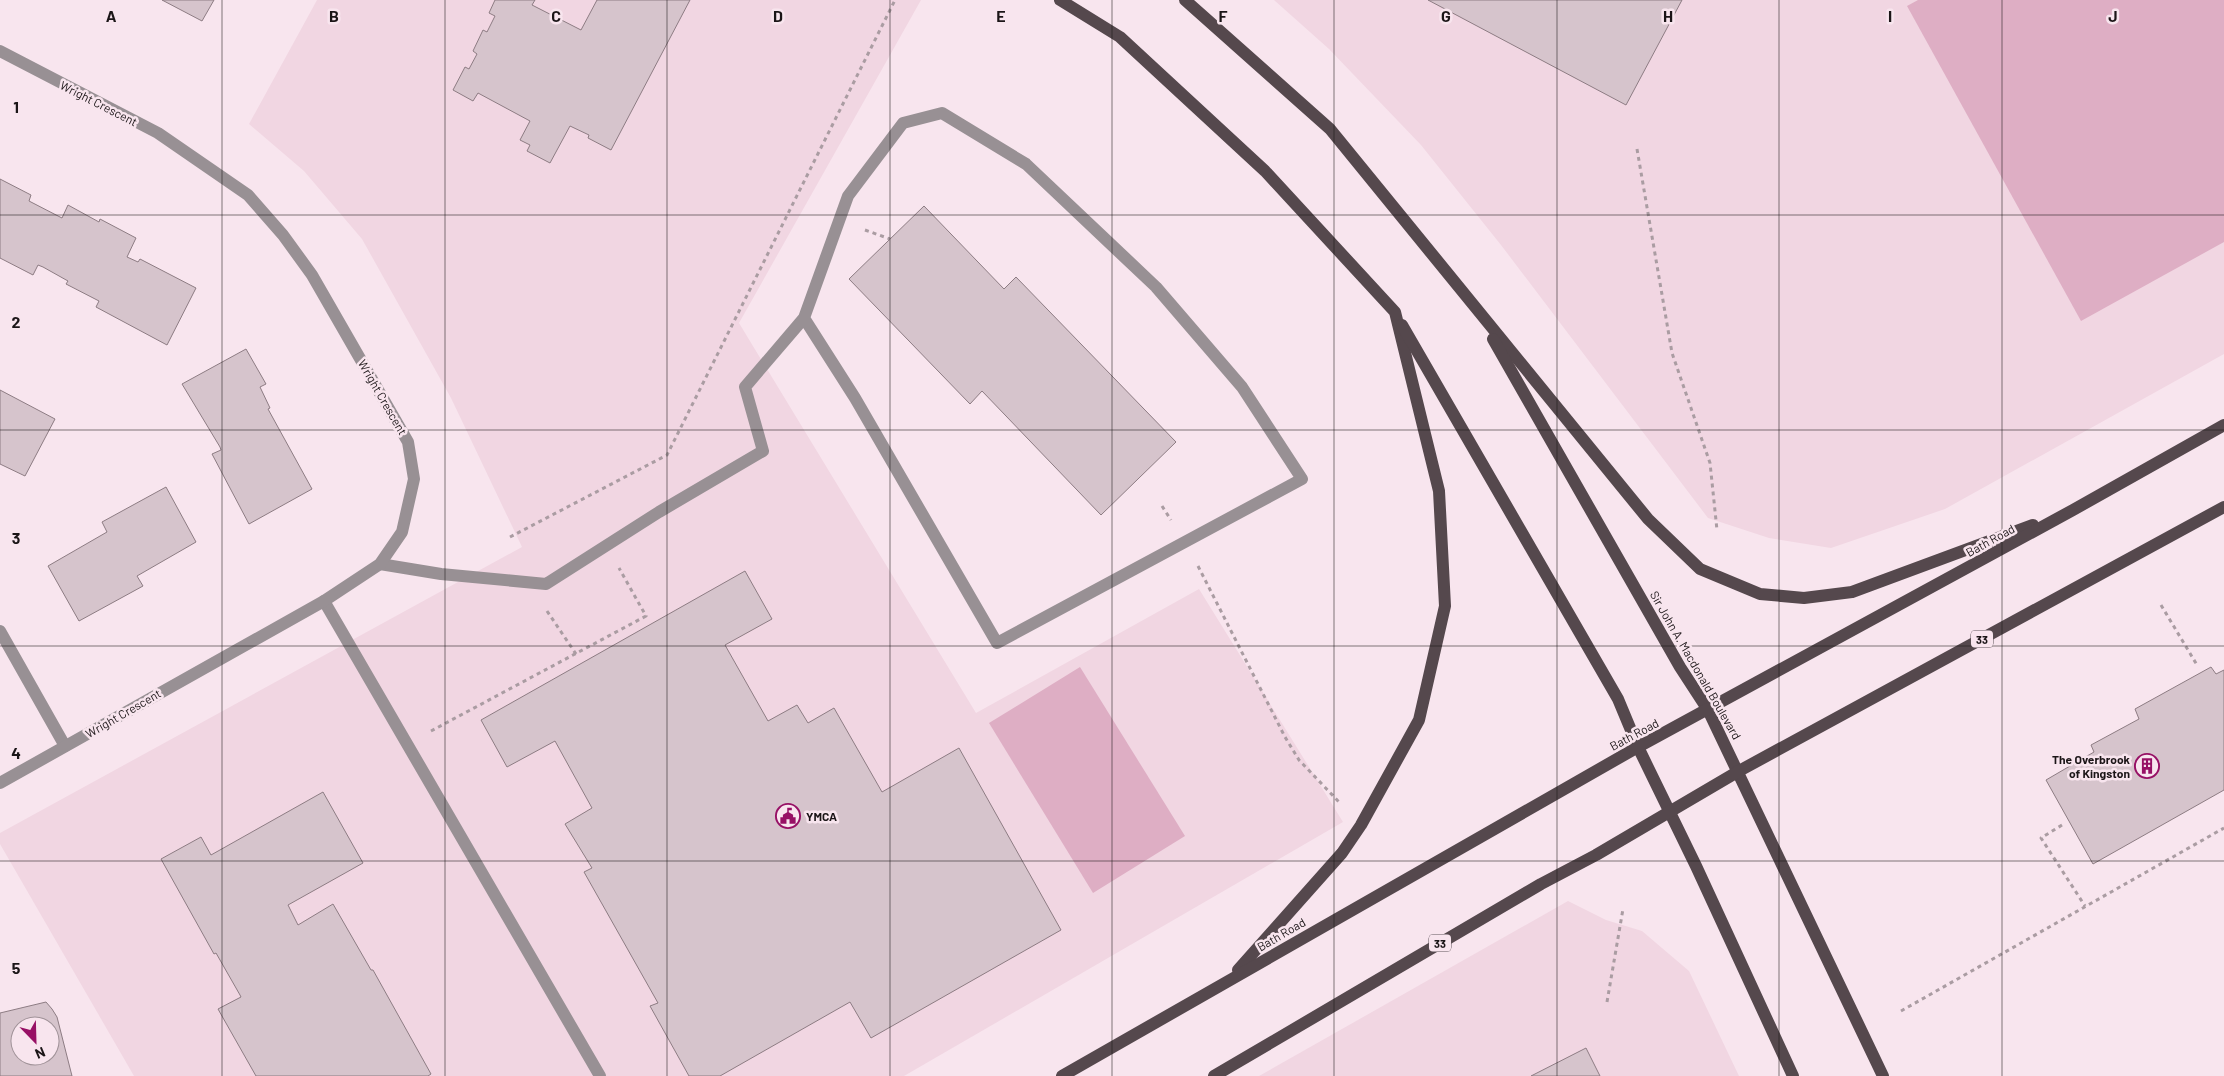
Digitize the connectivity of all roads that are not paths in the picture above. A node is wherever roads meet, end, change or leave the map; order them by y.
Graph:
1 (1060, 0) edge
2 (1186, 0) edge
3 (0, 52) edge
4 (1475, 307) junction
5 (1395, 312) junction
6 (804, 318) junction
7 (2224, 425) edge
8 (2224, 507) edge
9 (2073, 510) junction
10 (380, 564) junction
11 (324, 601) junction
12 (0, 631) edge
13 (1708, 710) junction
14 (65, 746) junction
15 (1638, 747) junction
16 (1739, 771) junction
17 (0, 783) edge
18 (1668, 812) junction
19 (1232, 978) junction
20 (600, 1076) edge
21 (1062, 1076) edge
22 (1214, 1076) edge
23 (1793, 1076) edge
24 (1883, 1076) edge

1 - 5 main road
2 - 4 main road
3 - 10 street, Wright Crescent
4 - 9 main road
4 - 13 main road, Sir John A. Macdonald Boulevard
5 - 15 main road
5 - 19 main road
6 - 6 street
6 - 10 street
7 - 9 main road, Bath Road
8 - 16 main road, 33
9 - 13 main road, Bath Road
10 - 11 street, Wright Crescent
11 - 14 street, Wright Crescent
11 - 20 street
12 - 14 street
13 - 15 main road, Bath Road
13 - 16 main road, Sir John A. Macdonald Boulevard
14 - 17 street, Wright Crescent
15 - 18 main road
15 - 19 main road, Bath Road
16 - 18 main road, 33
16 - 24 main road, Sir John A. Macdonald Boulevard
18 - 22 main road, 33
18 - 23 main road
19 - 21 main road, Bath Road

